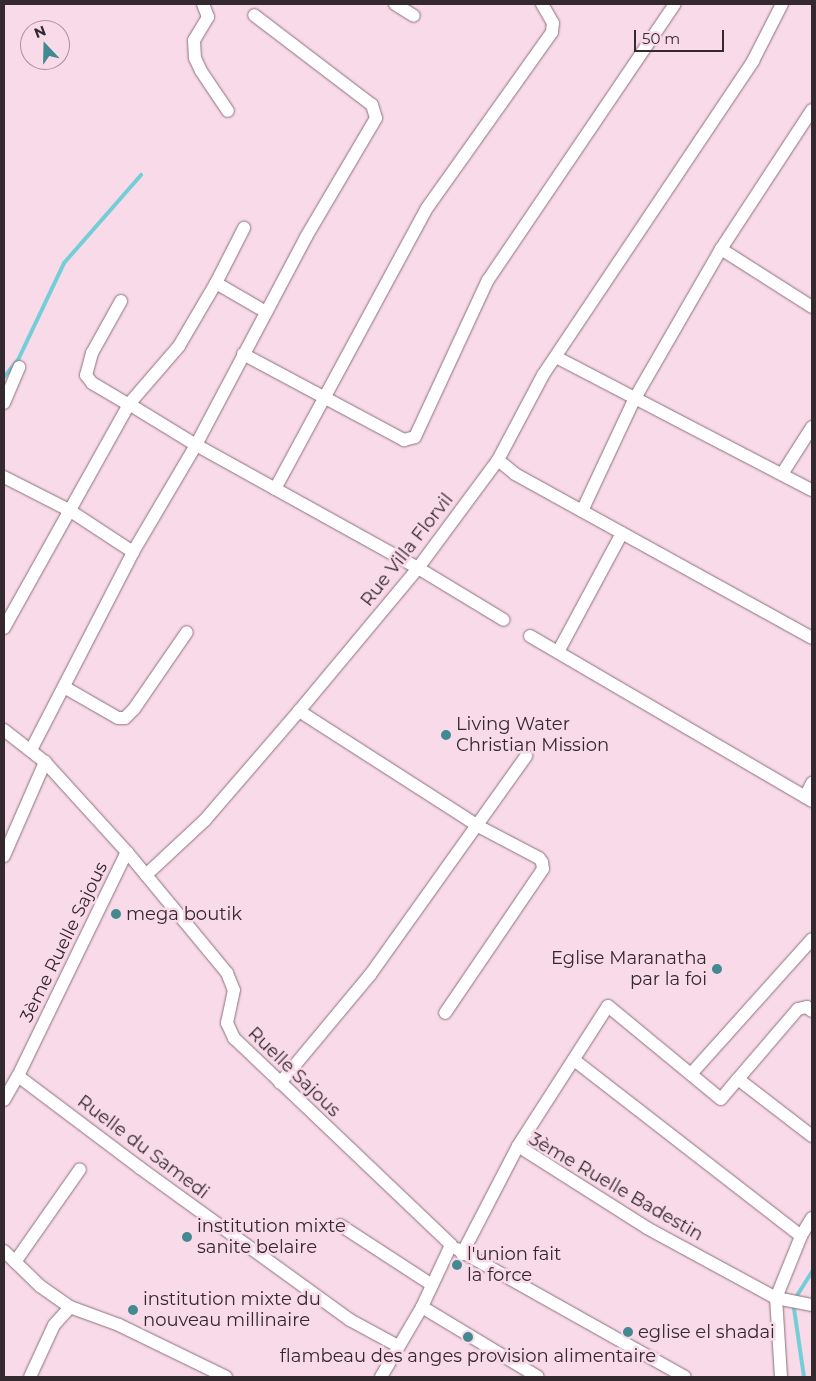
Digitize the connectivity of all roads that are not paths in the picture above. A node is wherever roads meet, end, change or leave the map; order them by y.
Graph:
1 (203, 4) edge
2 (395, 4) edge
3 (542, 4) edge
4 (675, 4) edge
5 (782, 4) edge
6 (254, 15) dead end
7 (414, 16) dead end
8 (812, 110) edge
9 (228, 111) dead end
10 (244, 228) dead end
11 (722, 249) junction
12 (216, 283) junction
13 (121, 301) dead end
14 (812, 307) edge
15 (266, 312) junction
16 (243, 354) junction
17 (556, 358) junction
18 (18, 367) dead end
19 (325, 396) junction
20 (635, 398) junction
21 (4, 403) edge
22 (129, 405) junction
23 (812, 427) edge
24 (196, 445) junction
25 (498, 460) junction
26 (782, 474) junction
27 (4, 477) edge
28 (275, 489) junction
29 (812, 490) edge
30 (69, 510) junction
31 (582, 511) junction
32 (622, 533) junction
33 (133, 552) junction
34 (418, 568) junction
35 (504, 620) dead end
36 (4, 628) edge
37 (187, 632) dead end
38 (530, 636) dead end
39 (812, 638) edge
40 (558, 652) junction
41 (64, 687) junction
42 (298, 711) junction
43 (4, 730) edge
44 (31, 750) junction
45 (526, 756) dead end
46 (45, 762) junction
47 (812, 783) edge
48 (808, 799) edge
49 (478, 826) junction
50 (127, 852) junction
51 (4, 856) edge
52 (146, 875) junction
53 (812, 939) edge
54 (812, 1011) edge
55 (445, 1013) dead end
56 (574, 1060) junction
57 (691, 1074) junction
58 (18, 1076) junction
59 (738, 1079) junction
60 (280, 1083) junction
61 (4, 1100) edge
62 (812, 1136) edge
63 (518, 1146) junction
64 (80, 1169) dead end
65 (812, 1218) edge
66 (340, 1225) dead end
67 (801, 1236) junction
68 (451, 1245) junction
69 (4, 1251) edge
70 (462, 1254) junction
71 (15, 1262) junction
72 (432, 1285) junction
73 (788, 1300) junction
74 (812, 1306) edge
75 (70, 1307) junction
76 (422, 1307) junction
77 (398, 1346) junction
78 (30, 1377) edge
79 (226, 1377) edge
80 (381, 1377) edge
81 (538, 1377) edge
82 (686, 1377) edge
83 (781, 1377) edge

1 - 9 street
2 - 7 street
3 - 19 street
4 - 19 street
5 - 17 street, Rue Villa Florvil
6 - 15 street
8 - 11 street
10 - 12 street
11 - 14 street
11 - 20 street
12 - 15 street
12 - 22 street
13 - 22 street
15 - 16 street
16 - 19 street
16 - 24 street
17 - 20 street
17 - 25 street, Rue Villa Florvil
18 - 21 street
19 - 28 street
20 - 26 street
20 - 31 street
22 - 24 street
22 - 30 street
23 - 26 street
24 - 28 street
24 - 33 street
25 - 31 street
25 - 34 street, Rue Villa Florvil
26 - 29 street
27 - 30 street
28 - 34 street
30 - 33 street
30 - 36 street
31 - 32 street
32 - 39 street
32 - 40 street
33 - 41 street
34 - 35 street
34 - 42 street, Rue Villa Florvil
37 - 41 street
38 - 40 street
40 - 48 street
41 - 44 street
42 - 49 street
42 - 52 street, Rue Villa Florvil
43 - 44 street, Ruelle Sajous
44 - 46 street, Ruelle Sajous
45 - 49 street
46 - 50 street, Ruelle Sajous
46 - 51 street
47 - 48 street
49 - 55 street
49 - 60 street
50 - 52 street, Ruelle Sajous
50 - 58 street, 3ème Ruelle Sajous
52 - 60 street, Ruelle Sajous
53 - 57 street
54 - 59 street
56 - 57 street
56 - 63 street
56 - 67 street
57 - 59 street
58 - 61 street, 3ème Ruelle Sajous
58 - 77 street, Ruelle du Samedi
59 - 62 street
60 - 68 street, Ruelle Sajous
63 - 70 street, 3ème Ruelle Badestin
63 - 73 street, 3ème Ruelle Badestin
64 - 71 street
65 - 67 street
66 - 72 street
67 - 73 street
68 - 70 street, Ruelle Sajous
68 - 72 street
69 - 71 street
70 - 82 street, Ruelle Sajous
71 - 75 street
72 - 76 street
73 - 74 street, 3ème Ruelle Badestin
73 - 83 street
75 - 78 street
75 - 79 street
76 - 77 street
76 - 81 street
77 - 80 street

